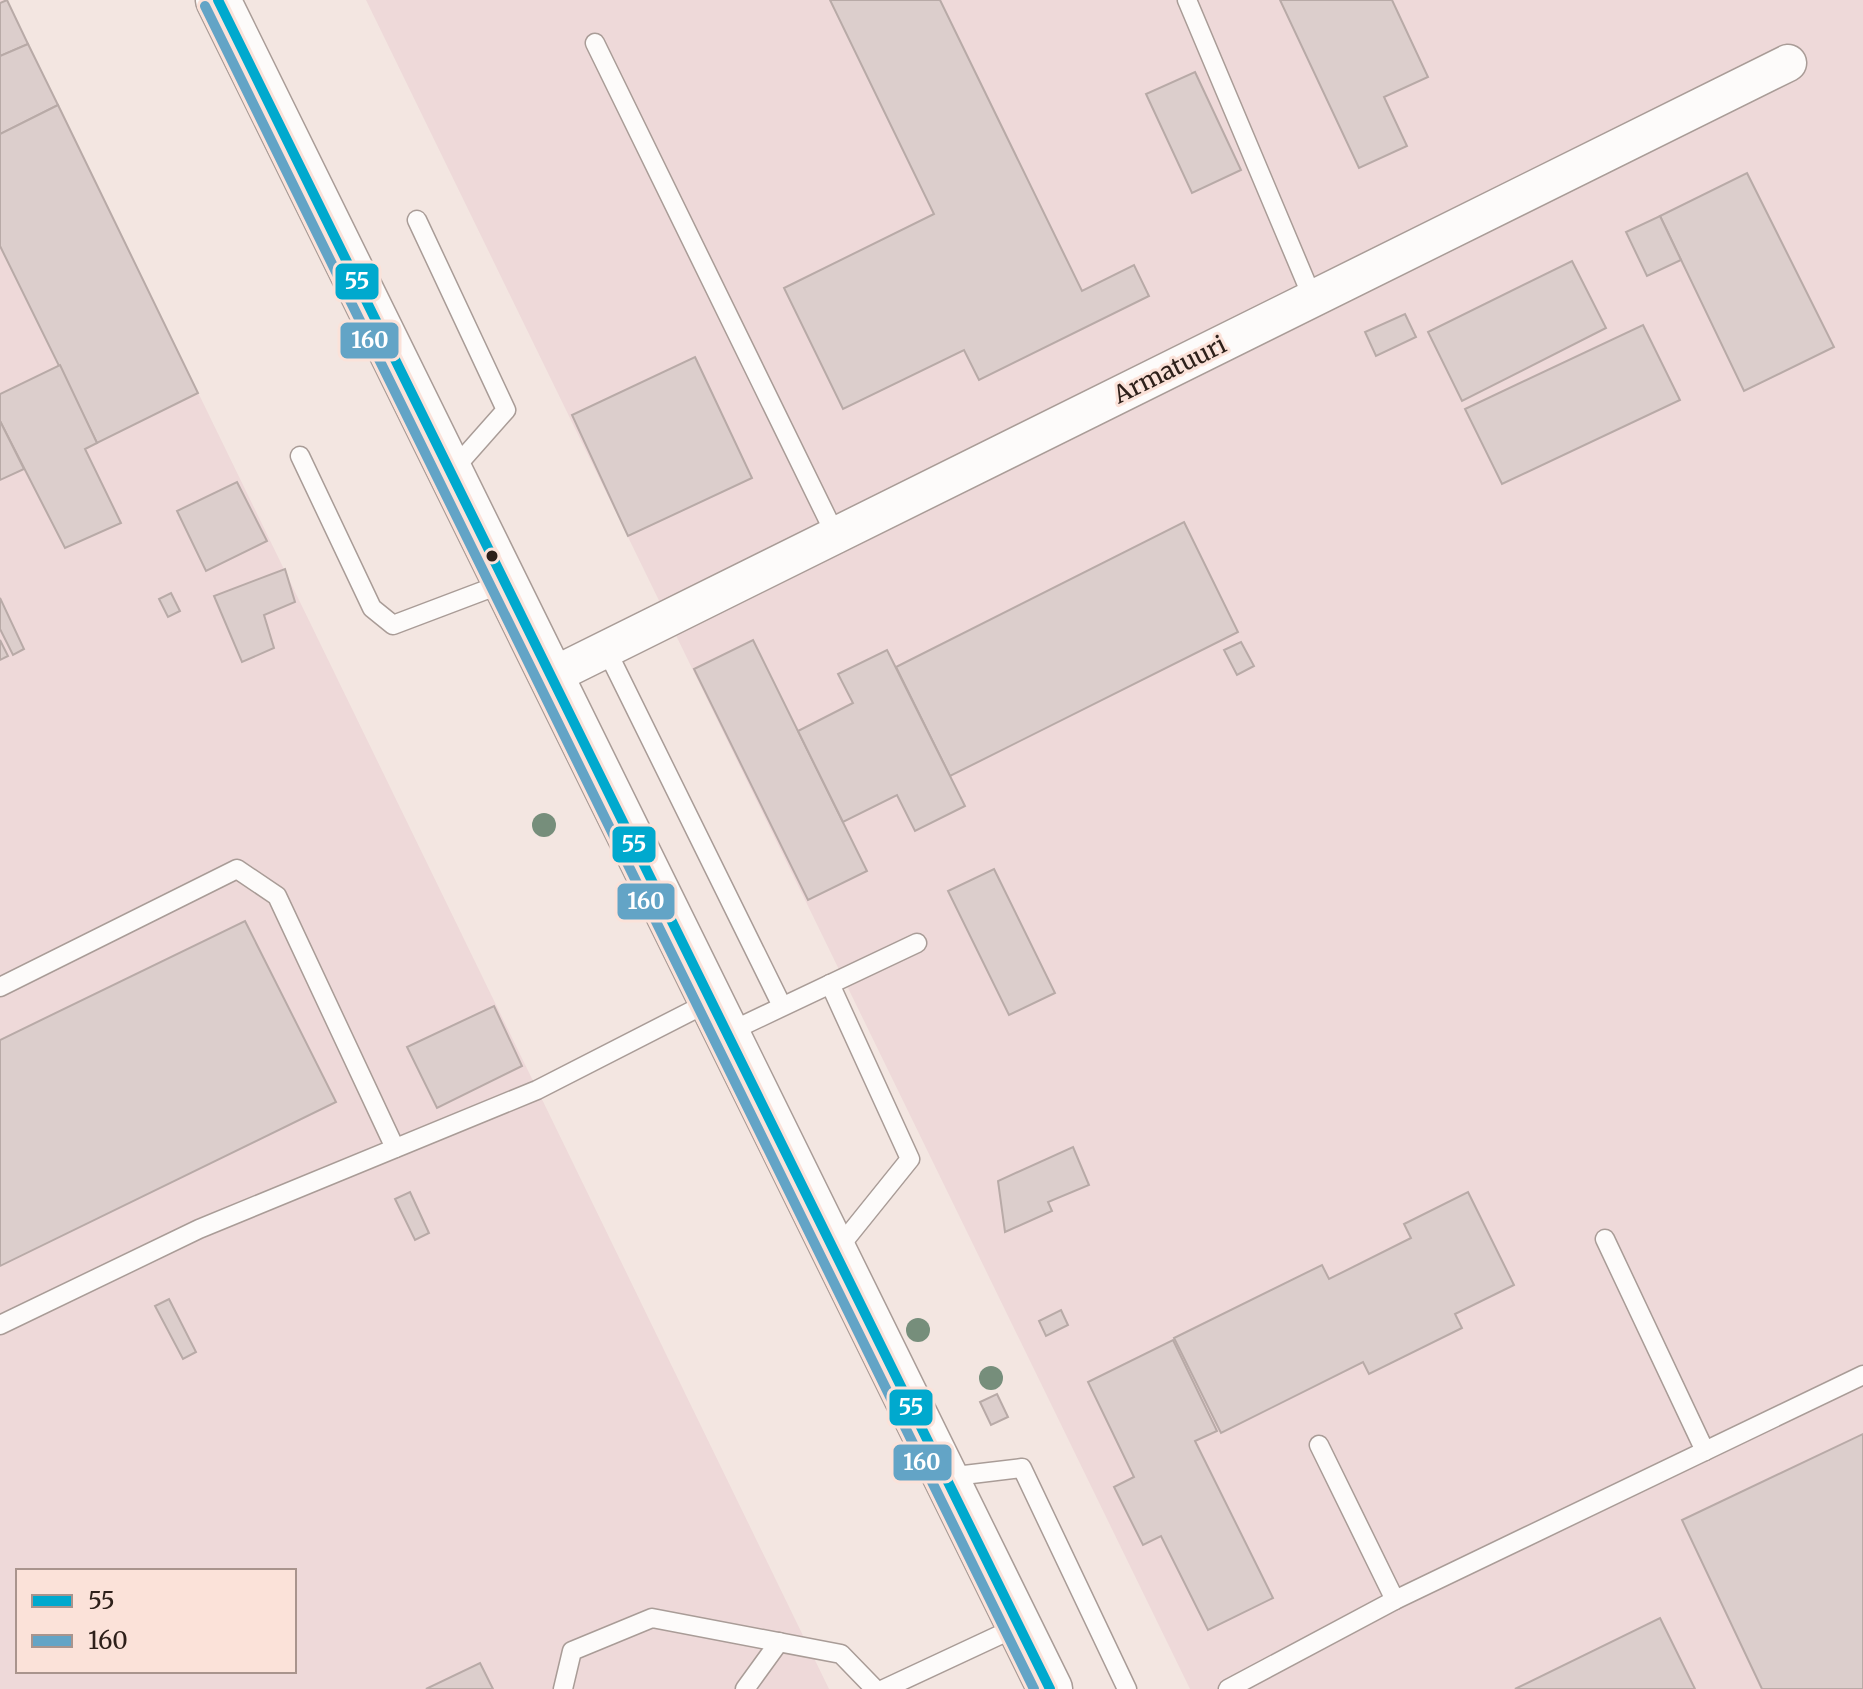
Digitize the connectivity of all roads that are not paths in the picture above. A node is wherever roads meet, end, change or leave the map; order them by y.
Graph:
1 (218, 0) edge
2 (1187, 0) edge
3 (595, 43) dead end
4 (1788, 63) dead end
5 (417, 220) dead end
6 (1313, 299) junction
7 (300, 456) dead end
8 (450, 473) junction
9 (836, 536) junction
10 (504, 583) junction
11 (606, 649) junction
12 (552, 676) junction
13 (917, 943) dead end
14 (830, 984) junction
15 (0, 987) edge
16 (782, 1006) junction
17 (719, 1017) junction
18 (395, 1148) junction
19 (1605, 1239) dead end
20 (834, 1253) junction
21 (0, 1325) edge
22 (1863, 1375) edge
23 (1319, 1445) dead end
24 (1705, 1451) junction
25 (947, 1477) junction
26 (1395, 1600) junction
27 (1019, 1626) junction
28 (779, 1642) junction
29 (563, 1689) edge
30 (745, 1689) edge
31 (875, 1689) edge
32 (884, 1689) edge
33 (1050, 1689) edge
34 (1127, 1689) edge
35 (1228, 1689) edge

1 - 8 street
2 - 6 lane
3 - 9 lane
4 - 6 street, Armatuuri
5 - 8 lane
6 - 9 street, Armatuuri
7 - 10 lane
8 - 10 street
9 - 11 street, Armatuuri
10 - 12 street
11 - 12 street, Armatuuri
11 - 16 lane
12 - 17 street
13 - 14 lane
14 - 16 lane
14 - 20 lane
15 - 18 lane
16 - 17 lane
17 - 18 lane
17 - 20 street
18 - 21 lane
19 - 24 lane
20 - 25 street
22 - 24 lane
23 - 26 lane
24 - 26 lane
25 - 27 street
25 - 34 lane
26 - 35 lane
27 - 32 lane
27 - 33 street
28 - 29 lane
28 - 30 lane
28 - 31 lane

